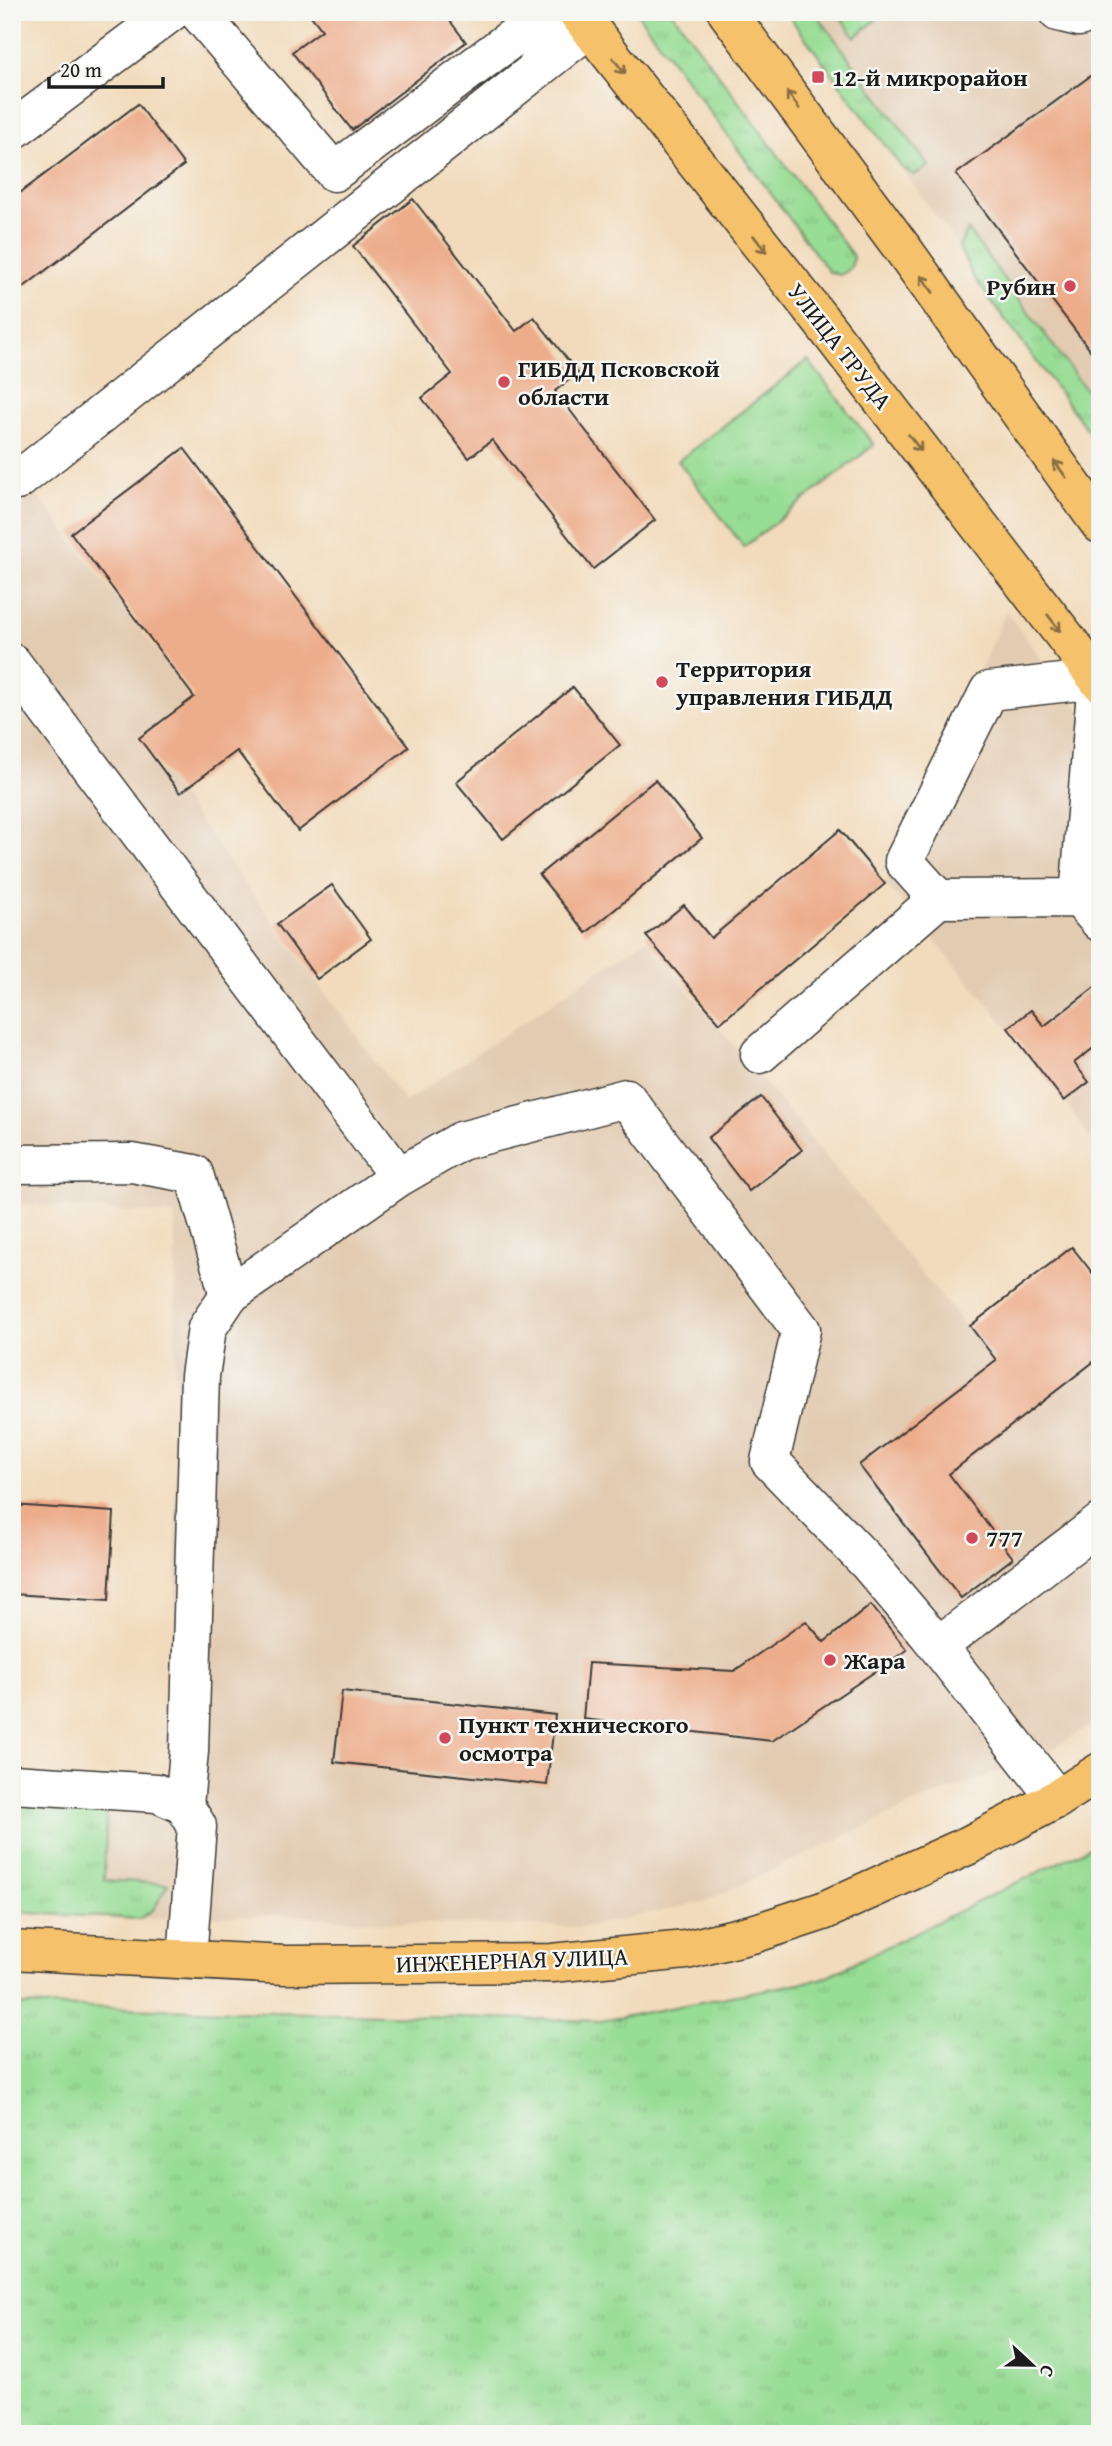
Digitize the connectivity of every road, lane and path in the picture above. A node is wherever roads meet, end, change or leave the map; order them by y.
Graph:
1 (171, 12) edge
2 (198, 12) edge
3 (727, 12) edge
4 (1058, 12) edge
5 (1093, 12) edge
6 (583, 20) edge
7 (12, 131) edge
8 (17, 481) dead end
9 (1100, 524) edge
10 (12, 663) edge
11 (1099, 681) edge
12 (938, 899) junction
13 (1089, 910) edge
14 (760, 1054) dead end
15 (12, 1164) edge
16 (399, 1177) junction
17 (229, 1295) junction
18 (1100, 1523) edge
19 (938, 1646) junction
20 (1100, 1772) edge
21 (12, 1784) edge
22 (1057, 1799) junction
23 (184, 1805) junction
24 (12, 1950) edge
25 (187, 1959) junction

1 - 7 lane
2 - 6 lane
9 -> 3 main road
4 - 5 lane
6 - 8 lane
6 -> 11 main road, УЛИЦА ТРУДА
10 - 16 lane
11 - 12 lane
11 - 13 lane
12 - 13 lane
12 - 14 lane
15 - 17 lane
16 - 17 lane
16 - 19 lane
17 - 23 lane
18 - 19 lane
19 - 22 lane
20 - 22 main road, ИНЖЕНЕРНАЯ УЛИЦА
21 - 23 lane
22 - 25 main road, ИНЖЕНЕРНАЯ УЛИЦА
23 - 25 lane
24 - 25 main road, ИНЖЕНЕРНАЯ УЛИЦА

